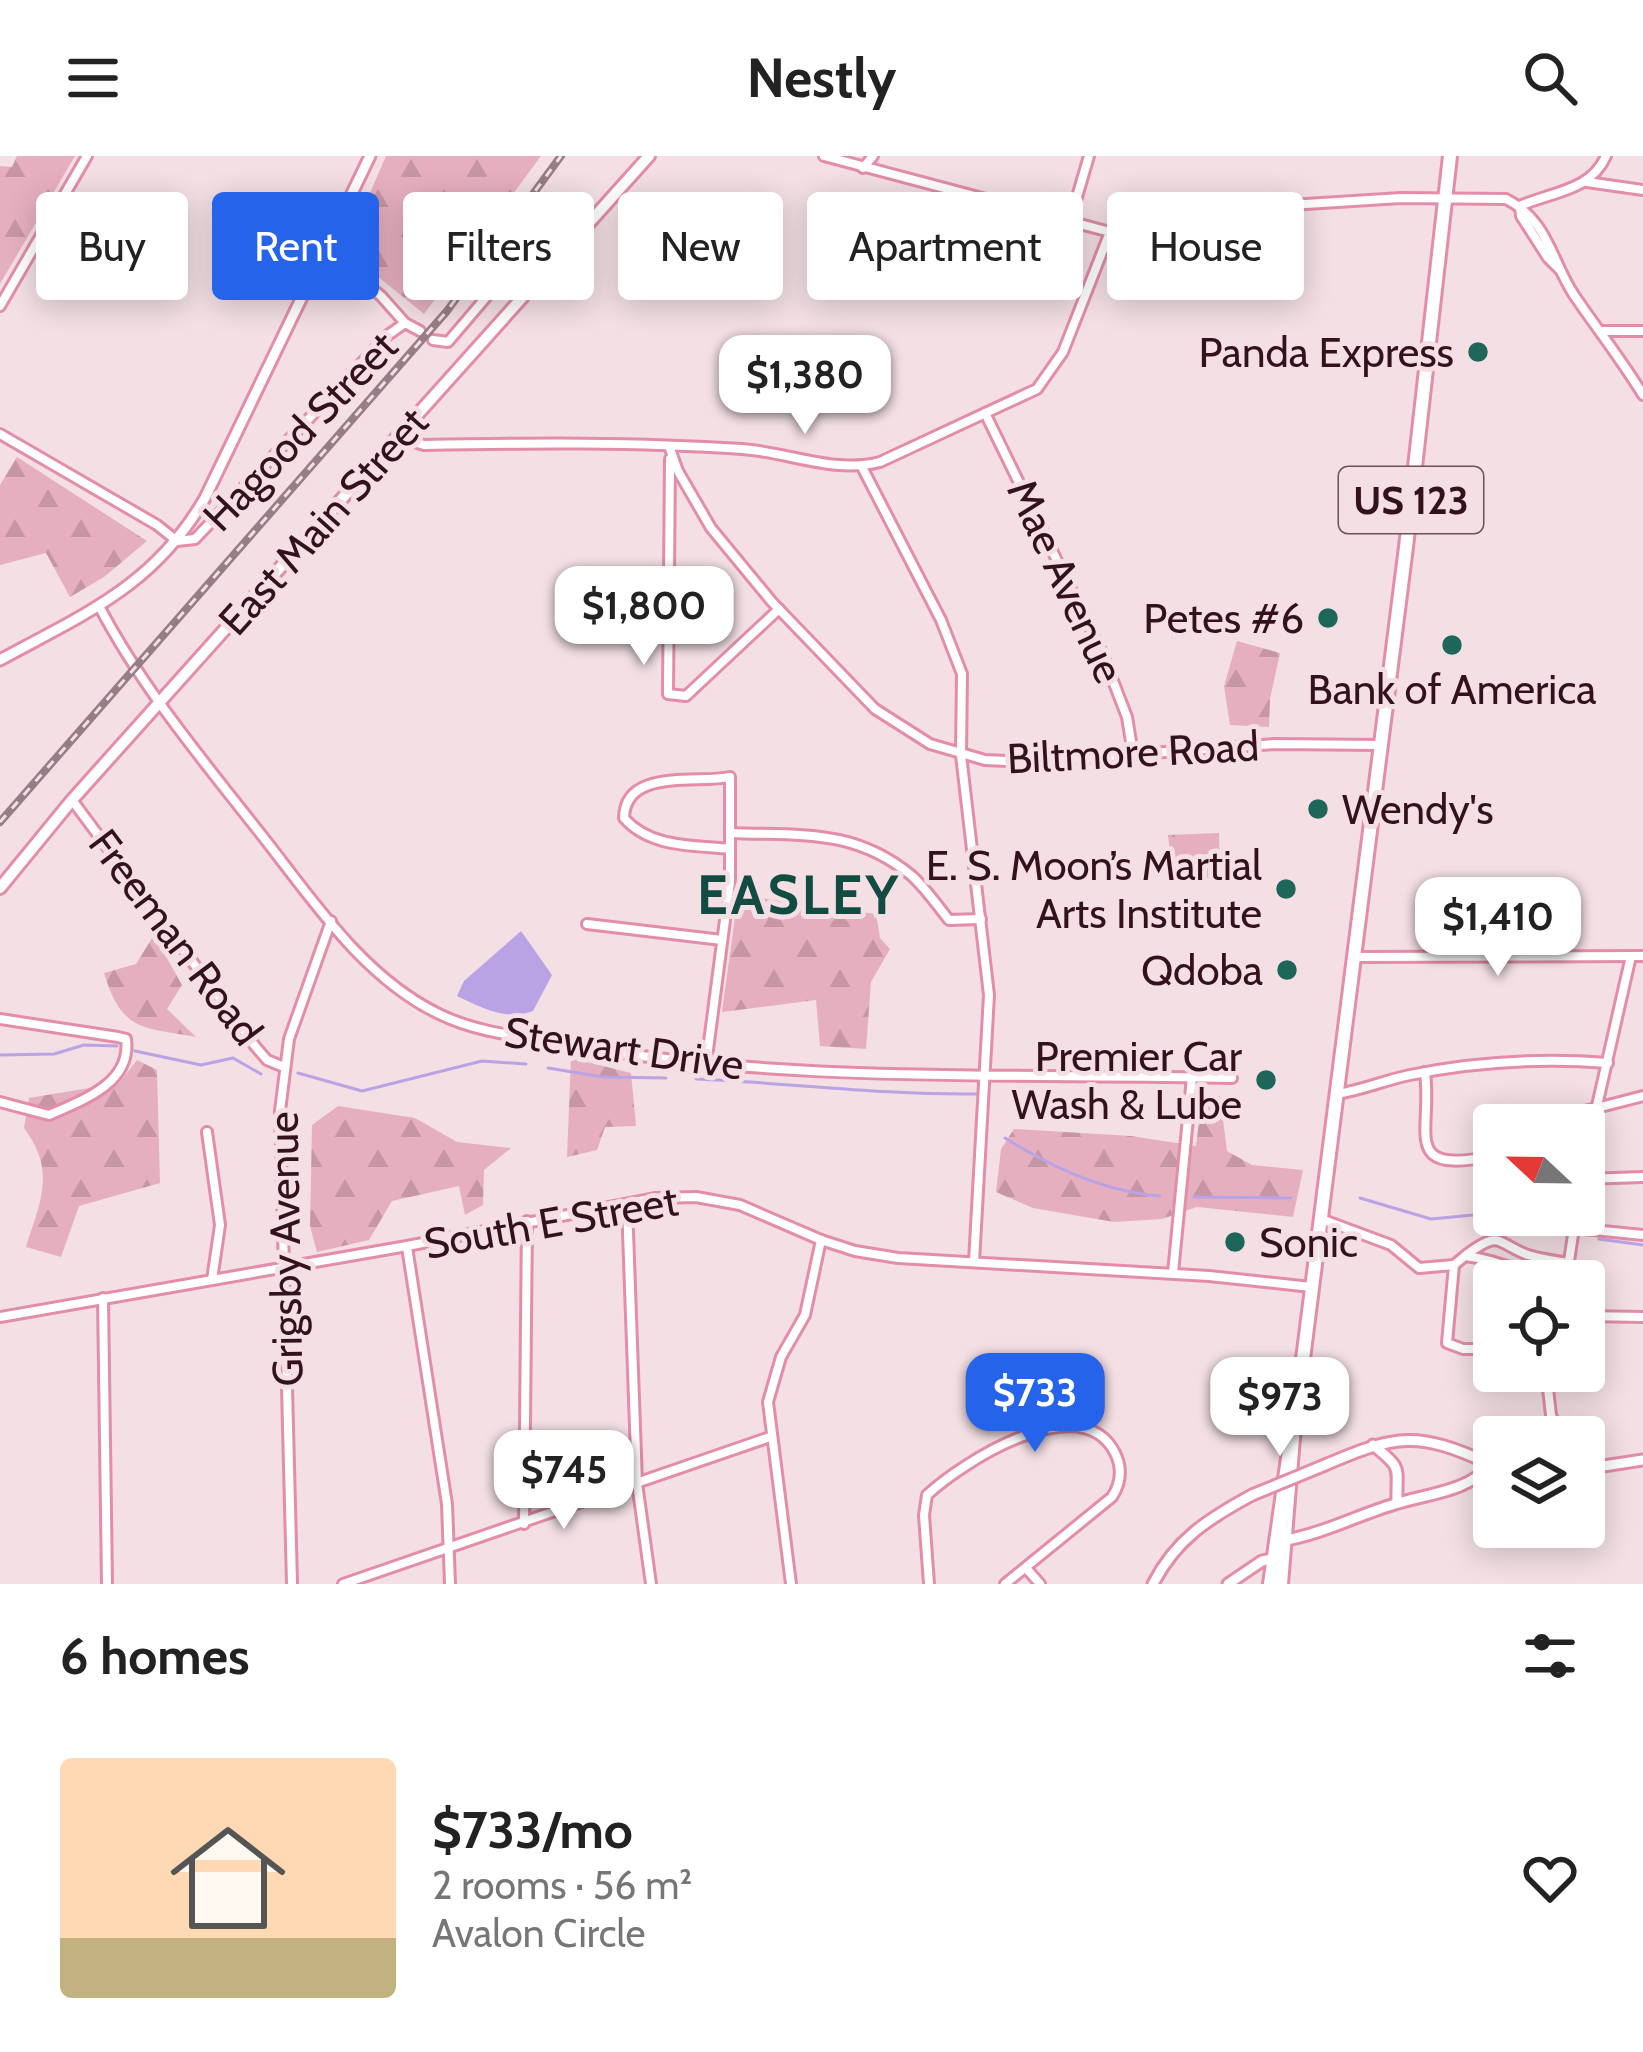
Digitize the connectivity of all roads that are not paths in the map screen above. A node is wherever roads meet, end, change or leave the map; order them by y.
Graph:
1 (87, 156) edge
2 (370, 156) edge
3 (649, 156) edge
4 (824, 156) edge
5 (873, 156) edge
6 (1089, 156) edge
7 (1450, 156) edge
8 (1606, 156) edge
9 (863, 168) junction
10 (1585, 182) junction
11 (1643, 190) edge
12 (352, 192) edge
13 (951, 192) edge
14 (1078, 192) edge
15 (1446, 199) junction
16 (1304, 204) edge
17 (1520, 206) junction
18 (594, 217) edge
19 (1107, 240) edge
20 (379, 294) edge
21 (300, 300) edge
22 (484, 300) edge
23 (519, 300) edge
24 (0, 306) edge
25 (405, 323) junction
26 (419, 331) dead end
27 (1601, 331) junction
28 (1643, 331) edge
29 (433, 340) dead end
30 (1643, 395) edge
31 (985, 412) junction
32 (0, 434) edge
33 (399, 436) junction
34 (669, 446) junction
35 (862, 467) junction
36 (177, 541) junction
37 (99, 606) junction
38 (779, 609) junction
39 (0, 660) edge
40 (160, 703) junction
41 (1380, 746) junction
42 (1133, 754) junction
43 (961, 755) junction
44 (72, 800) junction
45 (730, 832) junction
46 (730, 849) junction
47 (0, 888) edge
48 (981, 919) junction
49 (331, 921) junction
50 (587, 924) dead end
51 (722, 940) junction
52 (1631, 956) junction
53 (1643, 956) edge
54 (1353, 957) junction
55 (0, 1018) edge
56 (1608, 1063) junction
57 (706, 1064) junction
58 (284, 1067) junction
59 (1425, 1072) junction
60 (987, 1073) junction
61 (1192, 1078) junction
62 (1232, 1078) dead end
63 (1337, 1094) junction
64 (1643, 1096) edge
65 (0, 1102) edge
66 (1597, 1104) edge
67 (1605, 1107) edge
68 (207, 1132) dead end
69 (1473, 1160) edge
70 (1643, 1177) edge
71 (1605, 1178) edge
72 (627, 1204) junction
73 (1320, 1218) junction
74 (527, 1221) junction
75 (1605, 1229) edge
76 (1643, 1235) edge
77 (821, 1240) junction
78 (407, 1246) junction
79 (1465, 1256) junction
80 (1497, 1260) edge
81 (1553, 1260) edge
82 (974, 1263) junction
83 (1454, 1264) junction
84 (285, 1268) junction
85 (1173, 1274) junction
86 (212, 1280) junction
87 (1312, 1287) junction
88 (103, 1298) junction
89 (1605, 1316) edge
90 (0, 1317) edge
91 (1643, 1317) edge
92 (1473, 1349) edge
93 (770, 1437) junction
94 (1293, 1438) junction
95 (1373, 1445) junction
96 (1473, 1455) edge
97 (1643, 1460) edge
98 (1605, 1465) edge
99 (1473, 1478) edge
100 (638, 1483) junction
101 (1397, 1503) junction
102 (524, 1523) junction
103 (1286, 1540) junction
104 (451, 1547) junction
105 (1272, 1558) junction
106 (1026, 1568) junction
107 (107, 1584) edge
108 (292, 1584) edge
109 (343, 1584) edge
110 (450, 1584) edge
111 (651, 1584) edge
112 (791, 1584) edge
113 (928, 1584) edge
114 (1005, 1584) edge
115 (1040, 1584) edge
116 (1153, 1584) edge
117 (1228, 1584) edge
118 (1270, 1584) edge
119 (1281, 1584) edge

1 - 24 street
2 - 12 street
3 - 18 main road, East Main Street
4 - 9 street
5 - 9 street
6 - 14 street
7 - 15 highway, US 123
8 - 10 street
9 - 13 street
10 - 11 street
10 - 17 street
15 - 16 street
15 - 17 street
15 - 41 highway, US 123
17 - 27 street
19 - 31 street
20 - 25 street
21 - 36 street
22 - 29 street, Hagood Street
23 - 33 main road, East Main Street
25 - 26 street, Hagood Street
25 - 36 street, Hagood Street
27 - 28 street
27 - 30 street
31 - 35 street
31 - 42 street, Mae Avenue
32 - 36 street
33 - 34 street
33 - 40 main road, East Main Street
34 - 35 street
34 - 38 street, Biltmore Road
34 - 38 street
35 - 43 street
36 - 37 street, Hagood Street
37 - 39 street, Hagood Street
37 - 40 street, Stewart Drive
38 - 43 street, Biltmore Road
40 - 44 main road, East Main Street
40 - 49 street, Stewart Drive
41 - 42 street, Biltmore Road
41 - 54 highway, US 123
42 - 43 street, Biltmore Road
43 - 48 street
44 - 47 main road, East Main Street
44 - 58 street, Freeman Road
45 - 46 street
45 - 46 street
45 - 48 street
46 - 51 street
48 - 60 street
49 - 57 street, Stewart Drive
49 - 58 street, Grigsby Avenue
50 - 51 street
51 - 57 street
52 - 53 street
52 - 54 street
52 - 56 street
54 - 63 highway, US 123
55 - 65 street
56 - 59 street
56 - 66 street
57 - 60 street, Stewart Drive
58 - 84 street, Grigsby Avenue
59 - 63 street
59 - 69 street
60 - 61 street, Stewart Drive
60 - 82 street
61 - 62 street, Stewart Drive
61 - 85 street
63 - 73 highway, US 123
64 - 67 street
68 - 86 street
70 - 71 street
72 - 74 street, South E Street
72 - 77 street, South E Street
72 - 100 street
73 - 83 street
73 - 87 highway, US 123
74 - 78 street, South E Street
74 - 102 street
75 - 76 street
77 - 82 street, South E Street
77 - 93 street
78 - 84 street, South E Street
78 - 104 street
79 - 80 street
79 - 81 street
79 - 83 street
82 - 85 street, South E Street
83 - 92 street
84 - 86 street, South E Street
84 - 108 street, Grigsby Avenue
85 - 87 street, South E Street
86 - 88 street, South E Street
87 - 94 highway, US 123
88 - 90 street, South E Street
88 - 107 street
89 - 91 street
93 - 100 street
93 - 112 street
94 - 103 highway, US 123
94 - 105 highway, US 123
95 - 96 street
95 - 101 street
95 - 116 street, bridge
97 - 98 street
99 - 101 street
100 - 102 street
100 - 111 street
101 - 103 street
102 - 104 street
103 - 119 highway, US 123
104 - 109 street
104 - 110 street
105 - 117 street
105 - 118 highway, US 123
106 - 113 street
106 - 114 street
106 - 115 street

